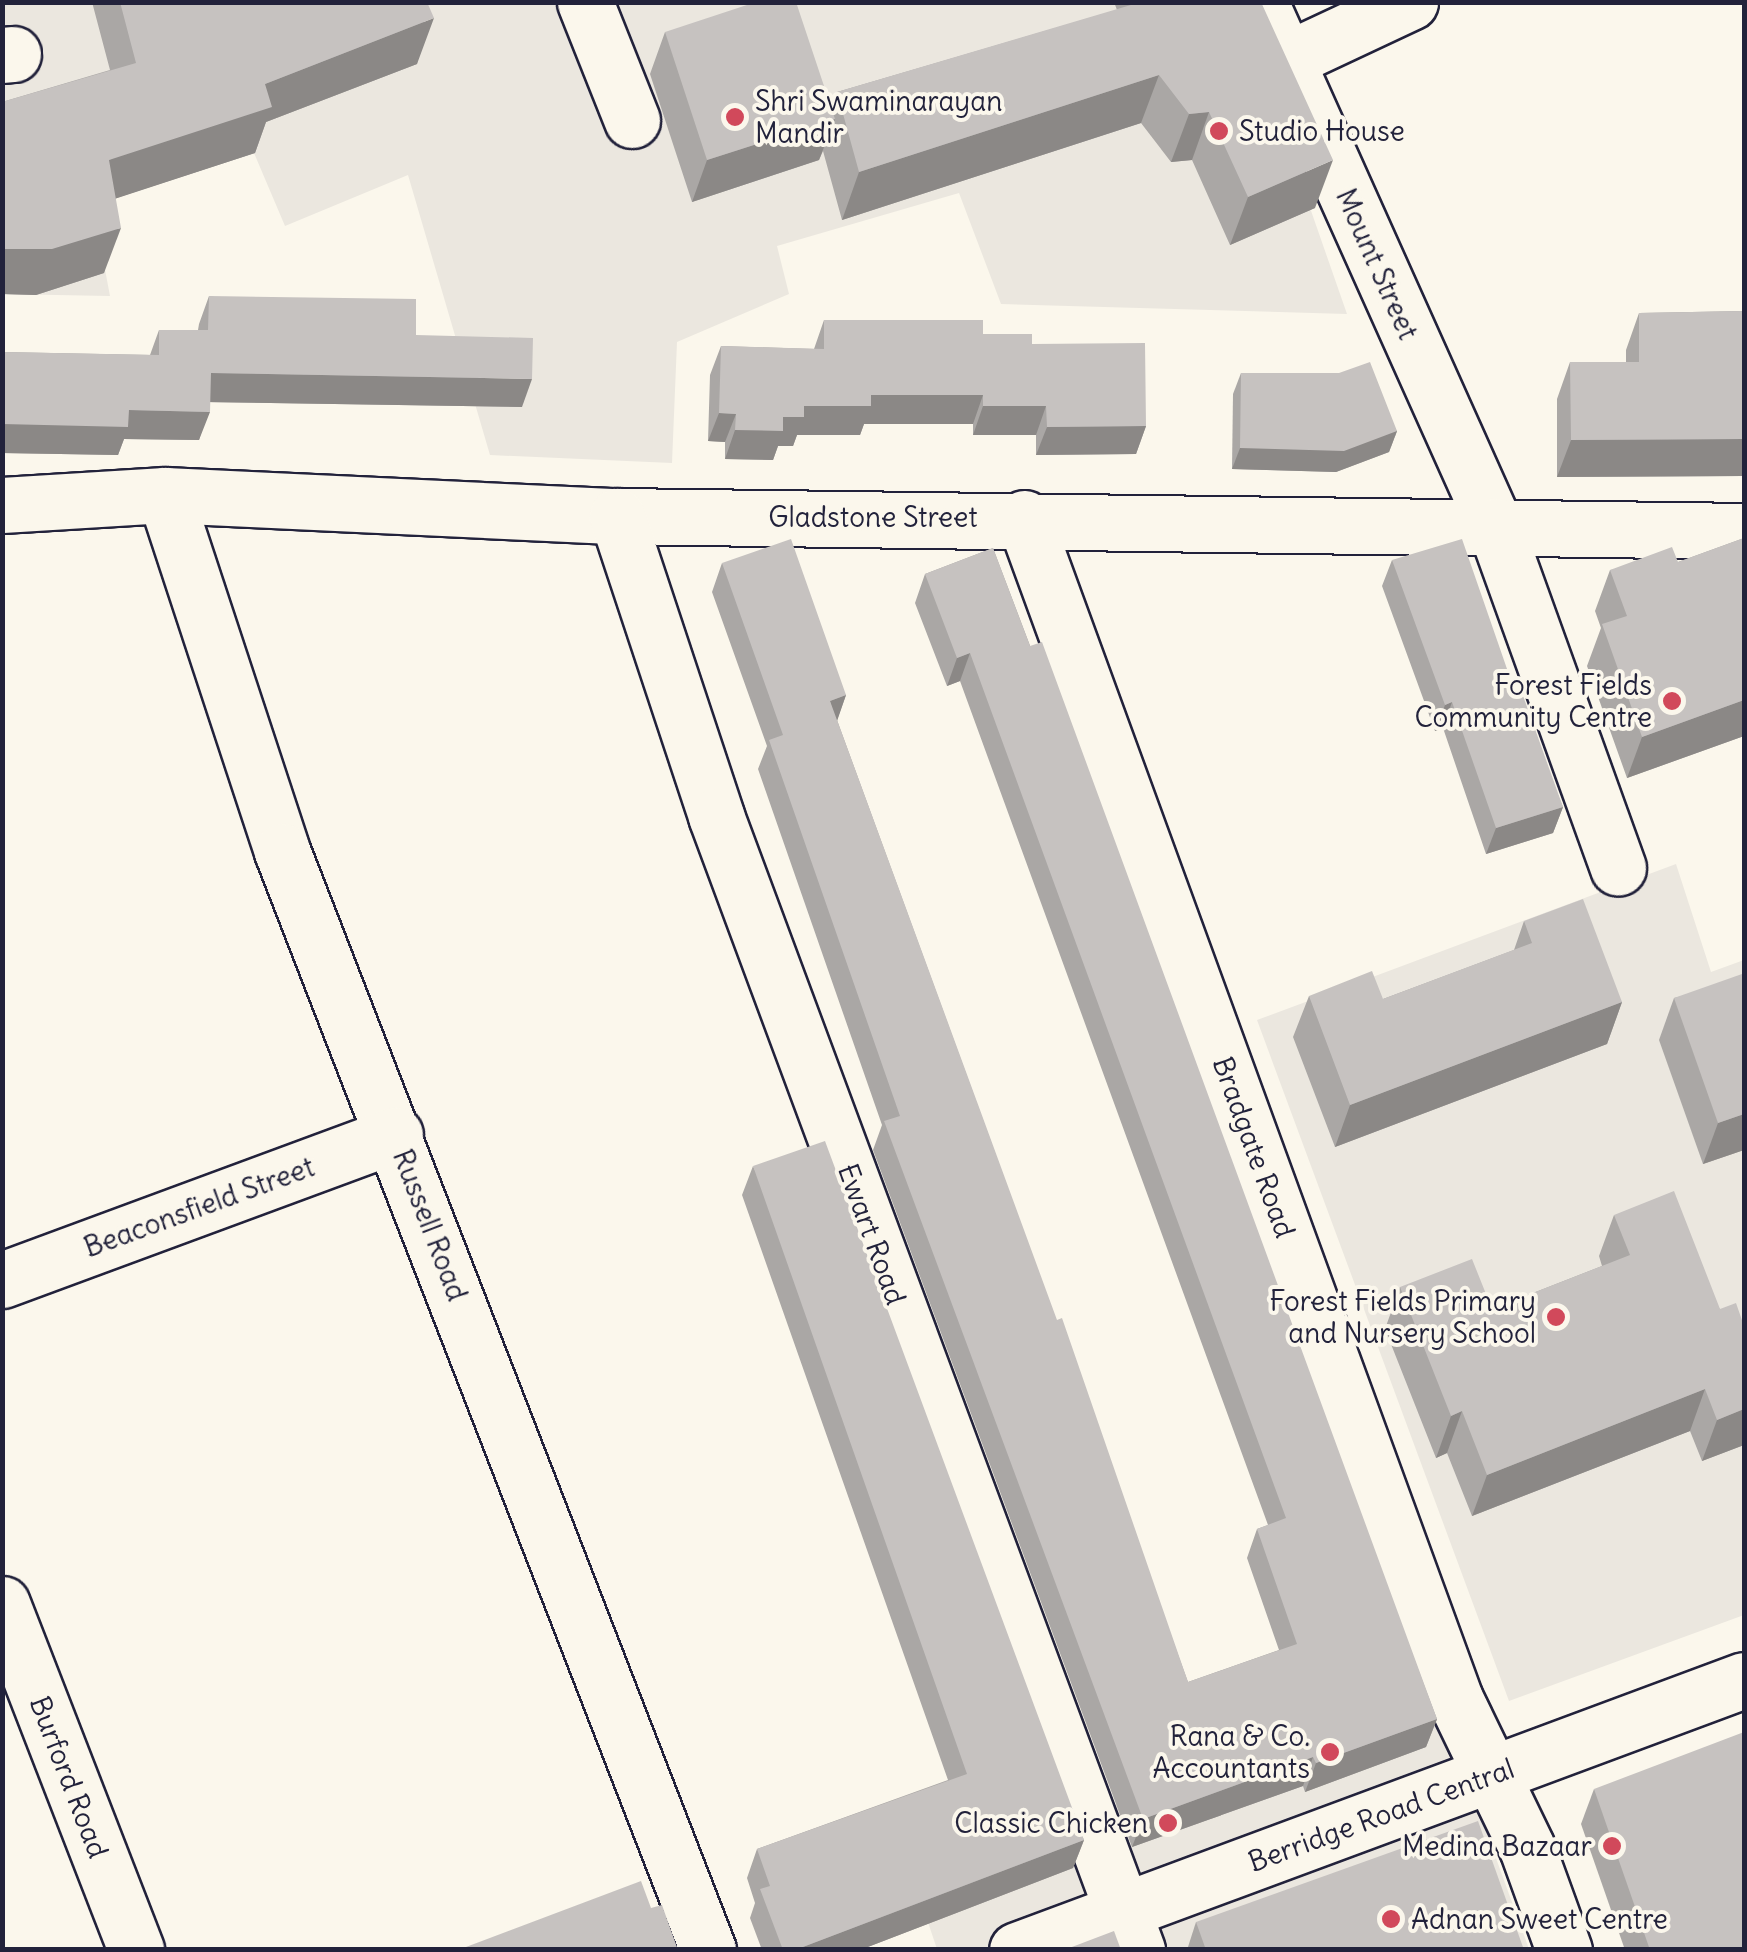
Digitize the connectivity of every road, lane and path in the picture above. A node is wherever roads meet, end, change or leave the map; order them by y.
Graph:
1 (585, 2) edge
2 (1260, 2) edge
3 (1410, 2) edge
4 (1286, 60) junction
5 (632, 120) dead end
6 (165, 495) junction
7 (2, 505) edge
8 (616, 516) junction
9 (1024, 518) junction
10 (1494, 526) junction
11 (1744, 530) edge
12 (1618, 868) dead end
13 (395, 1135) junction
14 (2, 1280) edge
15 (2, 1604) edge
16 (1744, 1680) edge
17 (1489, 1774) junction
18 (1129, 1930) edge
19 (136, 1950) edge
20 (708, 1950) edge
21 (1017, 1950) edge
22 (1564, 1950) edge

1 - 5 street
2 - 4 street, Mount Street
3 - 4 street
4 - 10 street, Mount Street
6 - 7 street, Gladstone Street
6 - 8 street, Gladstone Street
6 - 13 street, Russell Road
8 - 9 street, Gladstone Street
8 - 18 street, Ewart Road
9 - 10 street, Gladstone Street
9 - 17 street, Bradgate Road
10 - 11 street, Gladstone Street
10 - 12 street, Mount Street
13 - 14 street, Beaconsfield Street
13 - 20 street, Russell Road
15 - 19 street, Burford Road
16 - 17 street, Berridge Road Central
17 - 18 street, Berridge Road Central
17 - 22 street, Bradgate Road
18 - 21 street, Berridge Road Central

